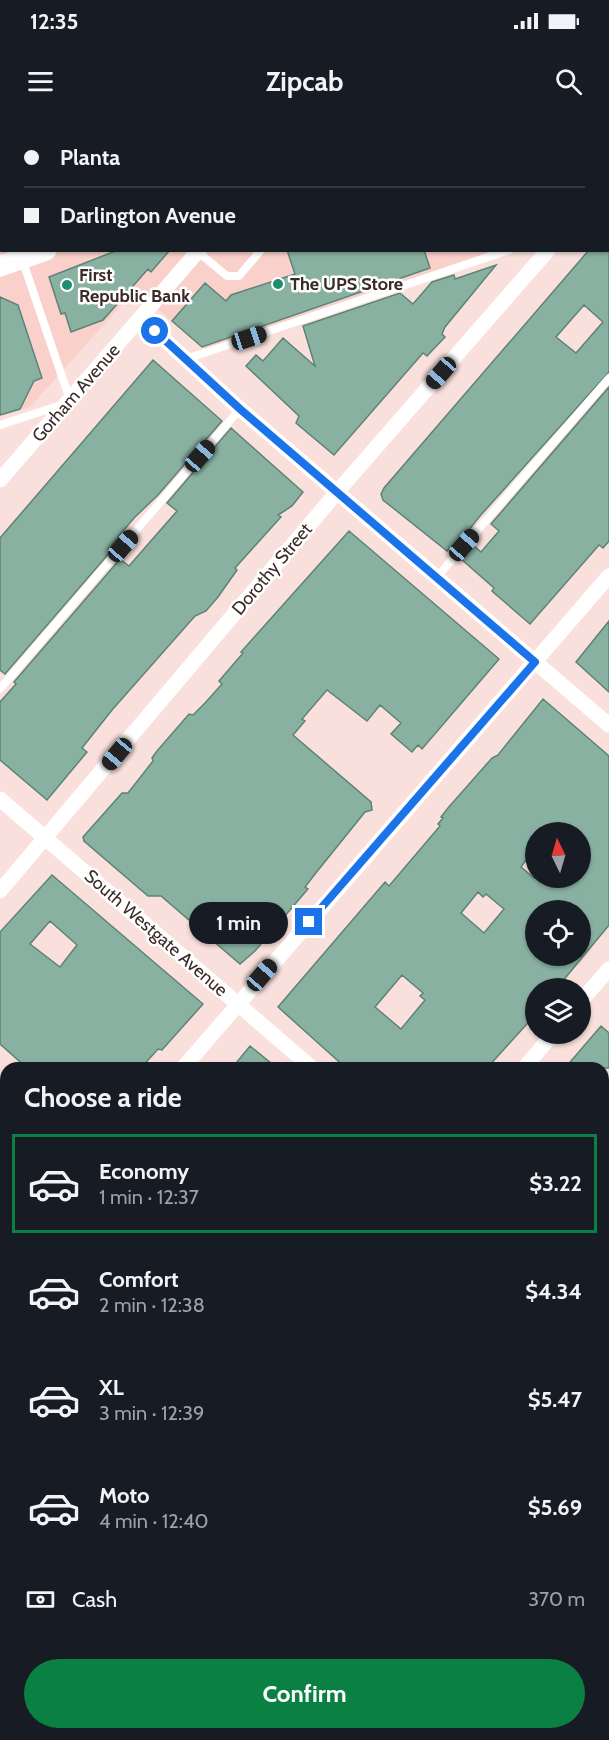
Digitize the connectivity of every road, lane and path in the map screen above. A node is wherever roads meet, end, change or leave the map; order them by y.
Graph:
1 (41, 252) edge
2 (197, 252) edge
3 (199, 252) edge
4 (259, 252) edge
5 (503, 252) edge
6 (547, 252) edge
7 (22, 259) junction
8 (0, 266) edge
9 (141, 318) junction
10 (186, 359) junction
11 (609, 378) edge
12 (68, 401) junction
13 (240, 409) junction
14 (0, 425) edge
15 (0, 480) edge
16 (338, 491) junction
17 (609, 576) edge
18 (437, 577) junction
19 (535, 662) junction
20 (0, 689) edge
21 (609, 725) edge
22 (0, 799) edge
23 (46, 838) junction
24 (0, 891) edge
25 (609, 969) edge
26 (591, 989) edge
27 (238, 1003) junction
28 (545, 1044) edge
29 (188, 1062) edge
30 (305, 1062) edge
31 (529, 1062) edge

1 - 7 main road
2 - 9 street, Gorham Avenue
3 - 4 lane
5 - 10 lane
6 - 16 street, Dorothy Street
7 - 8 main road
7 - 12 lane
9 - 10 street
9 - 12 street, Gorham Avenue
10 - 13 street
11 - 18 lane
12 - 14 lane
12 - 15 street, Gorham Avenue
13 - 16 street
13 - 20 lane
16 - 18 street
16 - 23 street, Dorothy Street
17 - 19 street
18 - 19 street
19 - 21 street
19 - 27 street
22 - 23 street, South Westgate Avenue
23 - 24 street, Dorothy Street
23 - 27 street, South Westgate Avenue
25 - 26 street
27 - 29 street
27 - 30 street, South Westgate Avenue
28 - 31 street

